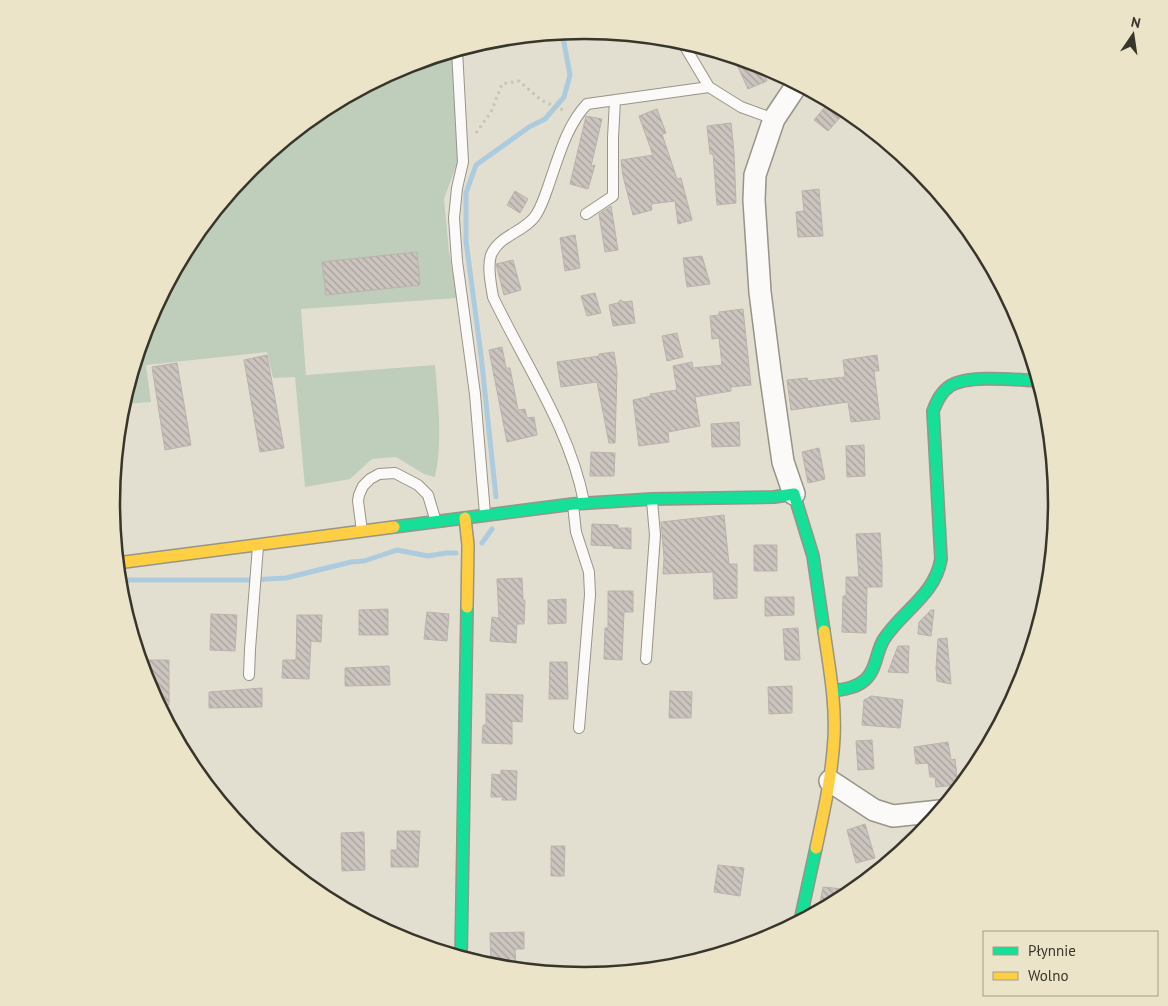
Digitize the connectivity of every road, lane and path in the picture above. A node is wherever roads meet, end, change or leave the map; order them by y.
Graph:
1 (687, 51) edge
2 (457, 57) edge
3 (708, 86) junction
4 (794, 90) edge
5 (615, 100) junction
6 (576, 118) junction
7 (774, 119) junction
8 (463, 162) junction
9 (586, 214) dead end
10 (1031, 381) edge
11 (794, 494) junction
12 (652, 500) junction
13 (578, 504) junction
14 (485, 515) junction
15 (465, 518) junction
16 (436, 522) junction
17 (362, 531) junction
18 (258, 546) junction
19 (124, 562) edge
20 (646, 659) dead end
21 (250, 675) dead end
22 (833, 691) junction
23 (579, 728) dead end
24 (830, 781) junction
25 (930, 812) edge
26 (802, 912) edge
27 (461, 950) edge

1 - 3 lane
2 - 8 lane
3 - 5 lane
3 - 7 lane
4 - 7 street
5 - 6 lane
5 - 9 lane
6 - 8 path
6 - 13 lane
7 - 11 street
8 - 14 lane
10 - 22 street
11 - 12 street
11 - 22 street
12 - 13 street
12 - 20 lane
13 - 14 street
13 - 23 lane
14 - 15 street
15 - 16 street
15 - 27 street
16 - 17 street
16 - 17 lane
17 - 18 street
18 - 19 street
18 - 21 lane
22 - 24 street
24 - 25 street
24 - 26 street

